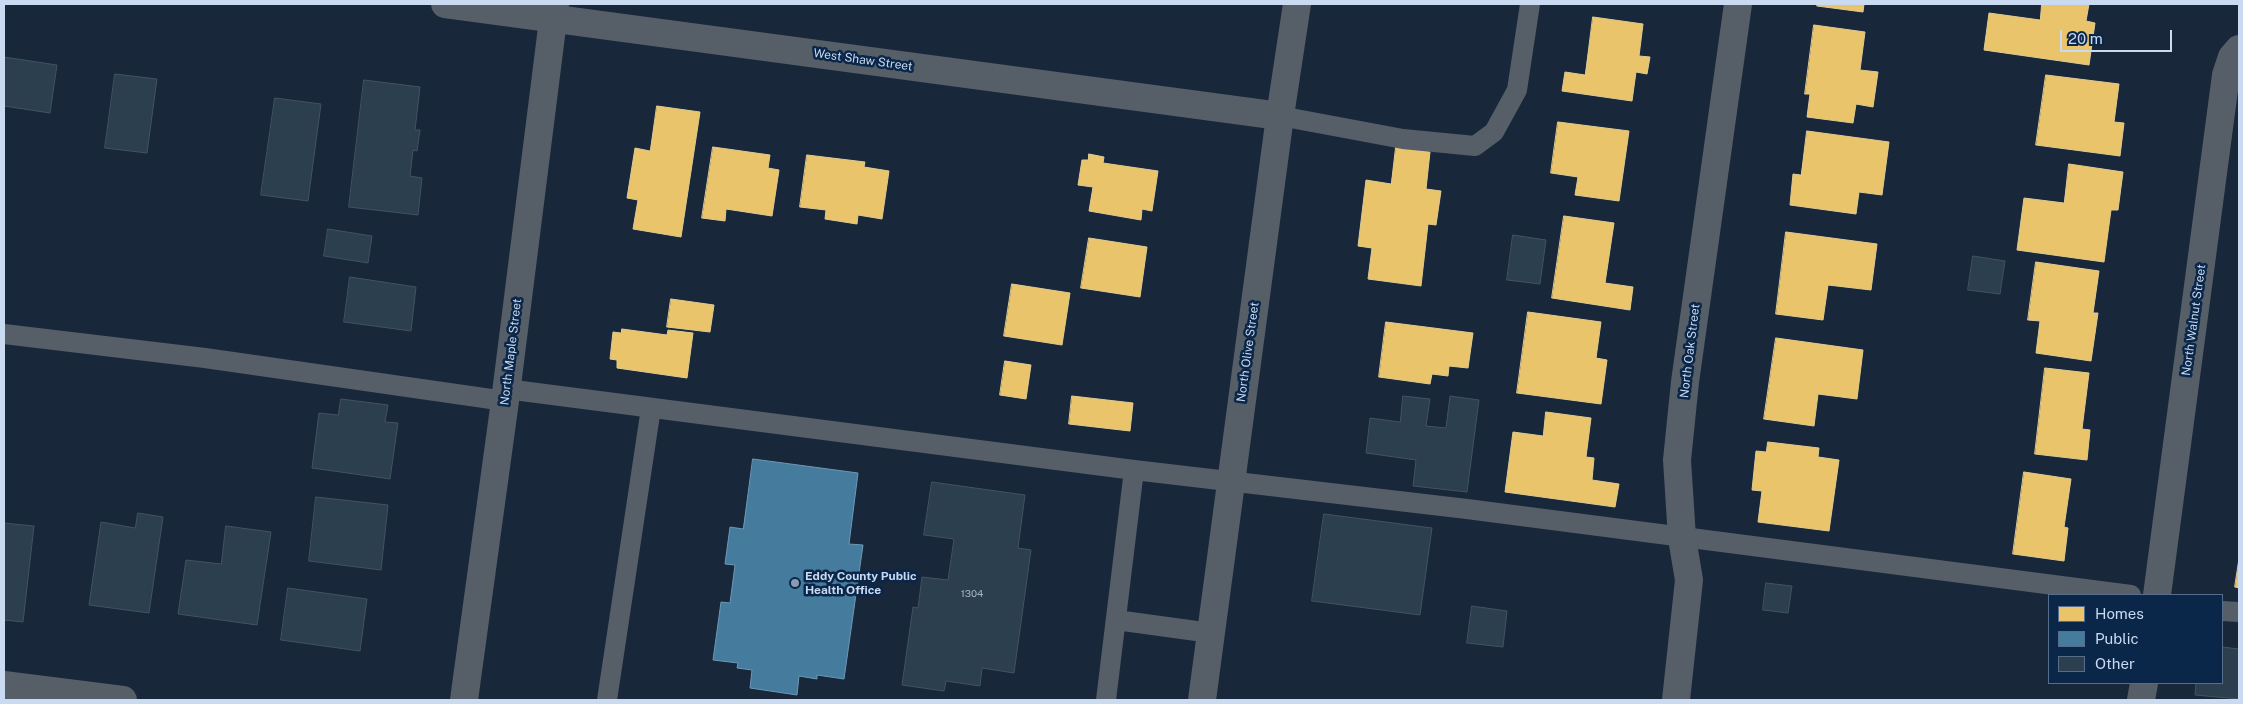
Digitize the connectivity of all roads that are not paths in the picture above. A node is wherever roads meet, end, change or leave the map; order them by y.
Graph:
1 (445, 4) edge
2 (1297, 4) edge
3 (1530, 4) edge
4 (1738, 4) edge
5 (554, 11) edge
6 (2239, 49) edge
7 (1280, 116) junction
8 (4, 334) edge
9 (505, 395) junction
10 (651, 408) junction
11 (1134, 470) junction
12 (1230, 482) junction
13 (1682, 538) junction
14 (2123, 594) edge
15 (2157, 594) edge
16 (2223, 611) edge
17 (2239, 612) edge
18 (1116, 620) junction
19 (1211, 633) junction
20 (2144, 684) edge
21 (4, 685) edge
22 (123, 700) edge
23 (464, 700) edge
24 (607, 700) edge
25 (1106, 700) edge
26 (1202, 700) edge
27 (1676, 700) edge
28 (2141, 700) edge

1 - 5 street, West Shaw Street
2 - 7 street, North Olive Street
3 - 7 lane
4 - 13 street, North Oak Street
5 - 7 street, West Shaw Street
5 - 9 street, North Maple Street
6 - 15 street, North Walnut Street
7 - 12 street, North Olive Street
8 - 9 lane
9 - 10 lane
9 - 23 street, North Maple Street
10 - 11 lane
10 - 24 lane
11 - 12 lane
11 - 18 lane
12 - 13 lane
12 - 19 street, North Olive Street
13 - 14 lane
13 - 27 street, North Oak Street
16 - 17 lane
18 - 19 lane
18 - 25 lane
19 - 26 street, North Olive Street
20 - 28 street
21 - 22 street

